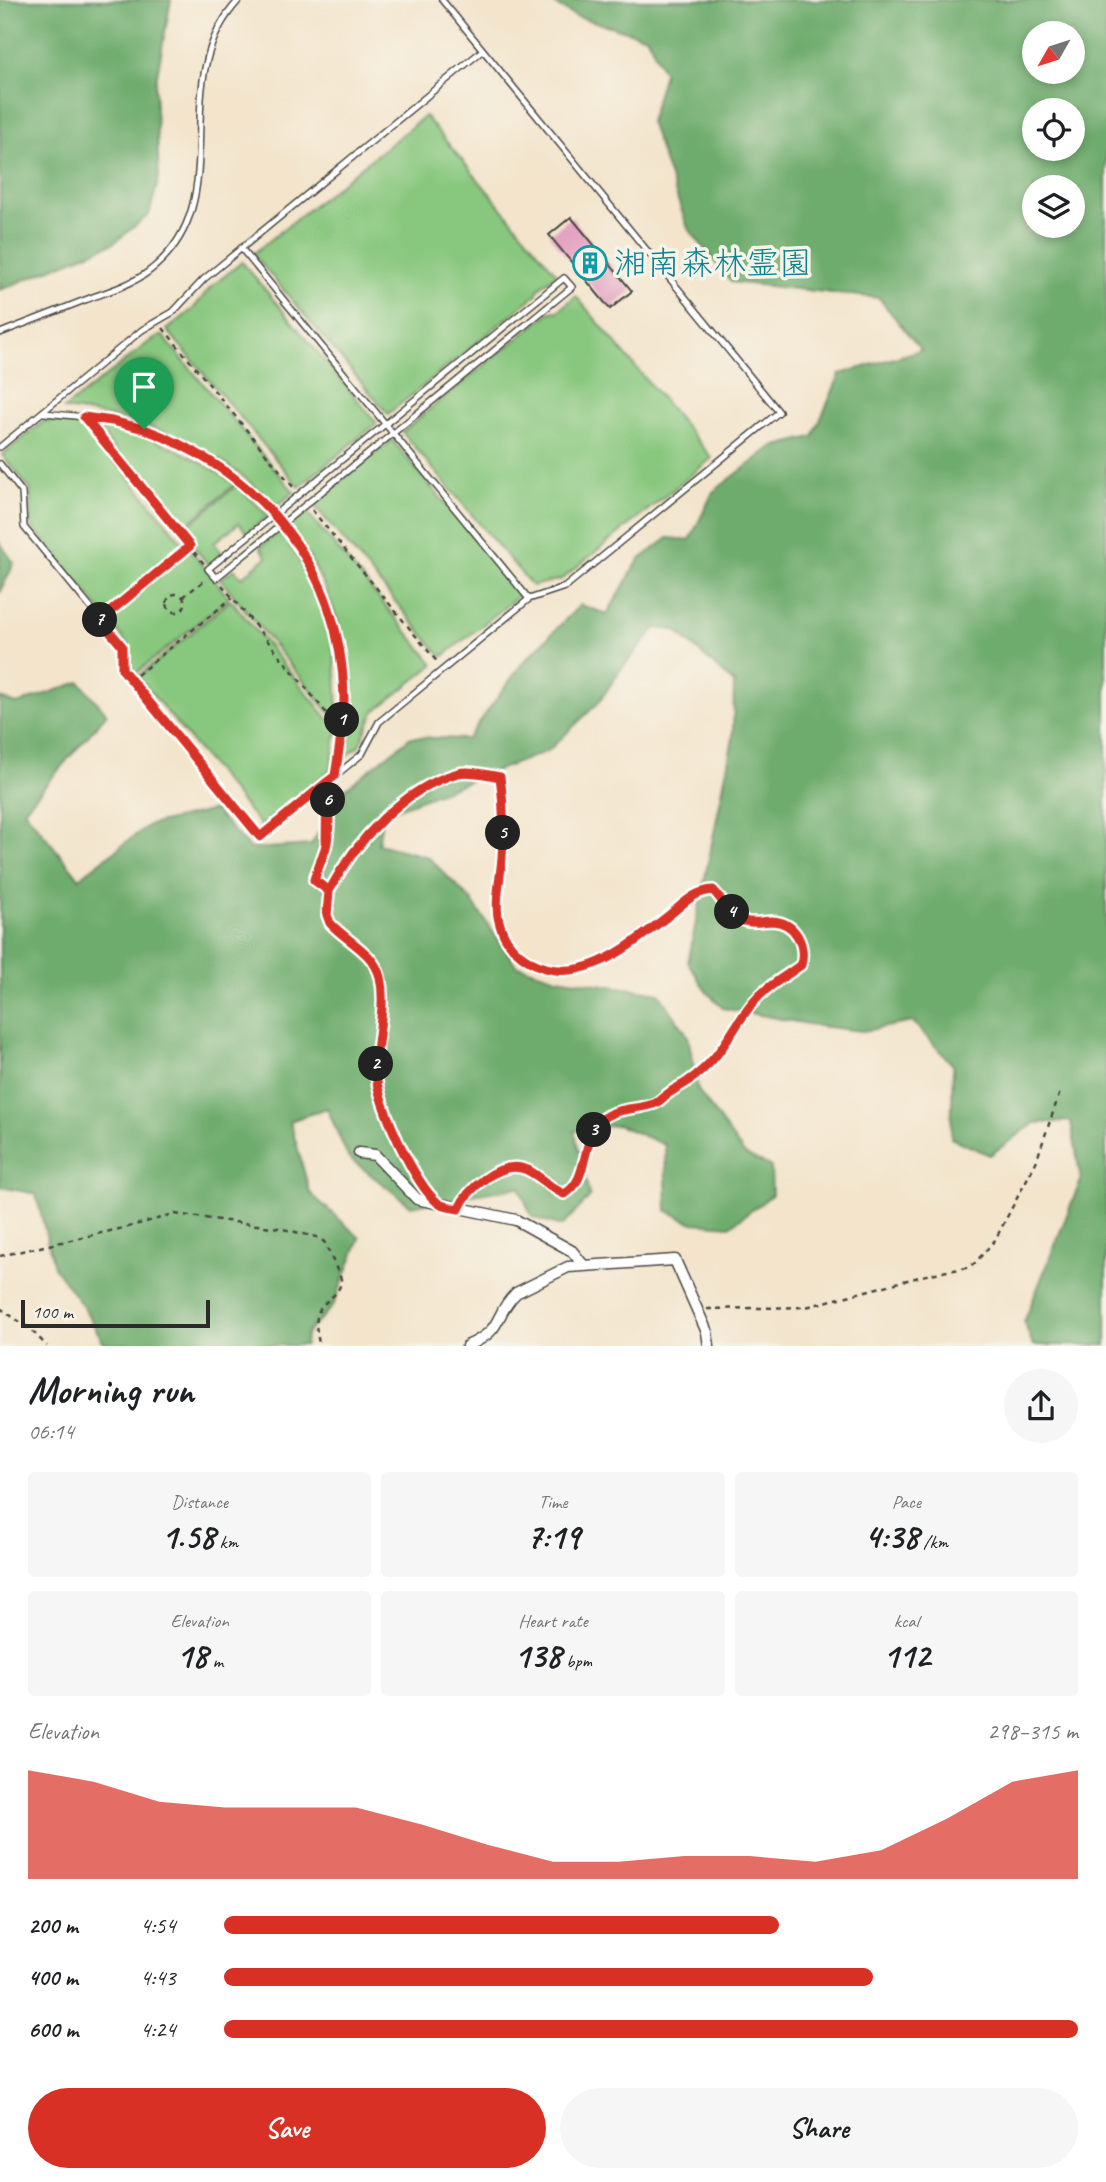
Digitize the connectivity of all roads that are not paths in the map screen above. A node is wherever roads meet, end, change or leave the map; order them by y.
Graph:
1 (239, 0) edge
2 (442, 0) edge
3 (483, 50) junction
4 (241, 248) junction
5 (0, 333) edge
6 (42, 412) junction
7 (386, 424) junction
8 (393, 434) junction
9 (0, 447) edge
10 (0, 464) edge
11 (275, 514) junction
12 (282, 524) junction
13 (529, 599) junction
14 (335, 776) junction
15 (327, 782) junction
16 (329, 891) road end
17 (359, 1153) dead end
18 (584, 1266) junction
19 (467, 1346) edge
20 (709, 1346) edge

1 - 5 lane
2 - 3 lane
3 - 4 lane
3 - 13 lane
4 - 6 lane
4 - 7 lane
6 - 9 lane
6 - 11 lane
7 - 8 lane
7 - 8 lane
7 - 11 lane
8 - 12 lane
8 - 13 lane
10 - 15 lane
11 - 12 lane
11 - 12 lane
12 - 14 lane
13 - 14 lane
14 - 15 lane
15 - 16 lane
17 - 18 street
18 - 19 street
18 - 20 street

